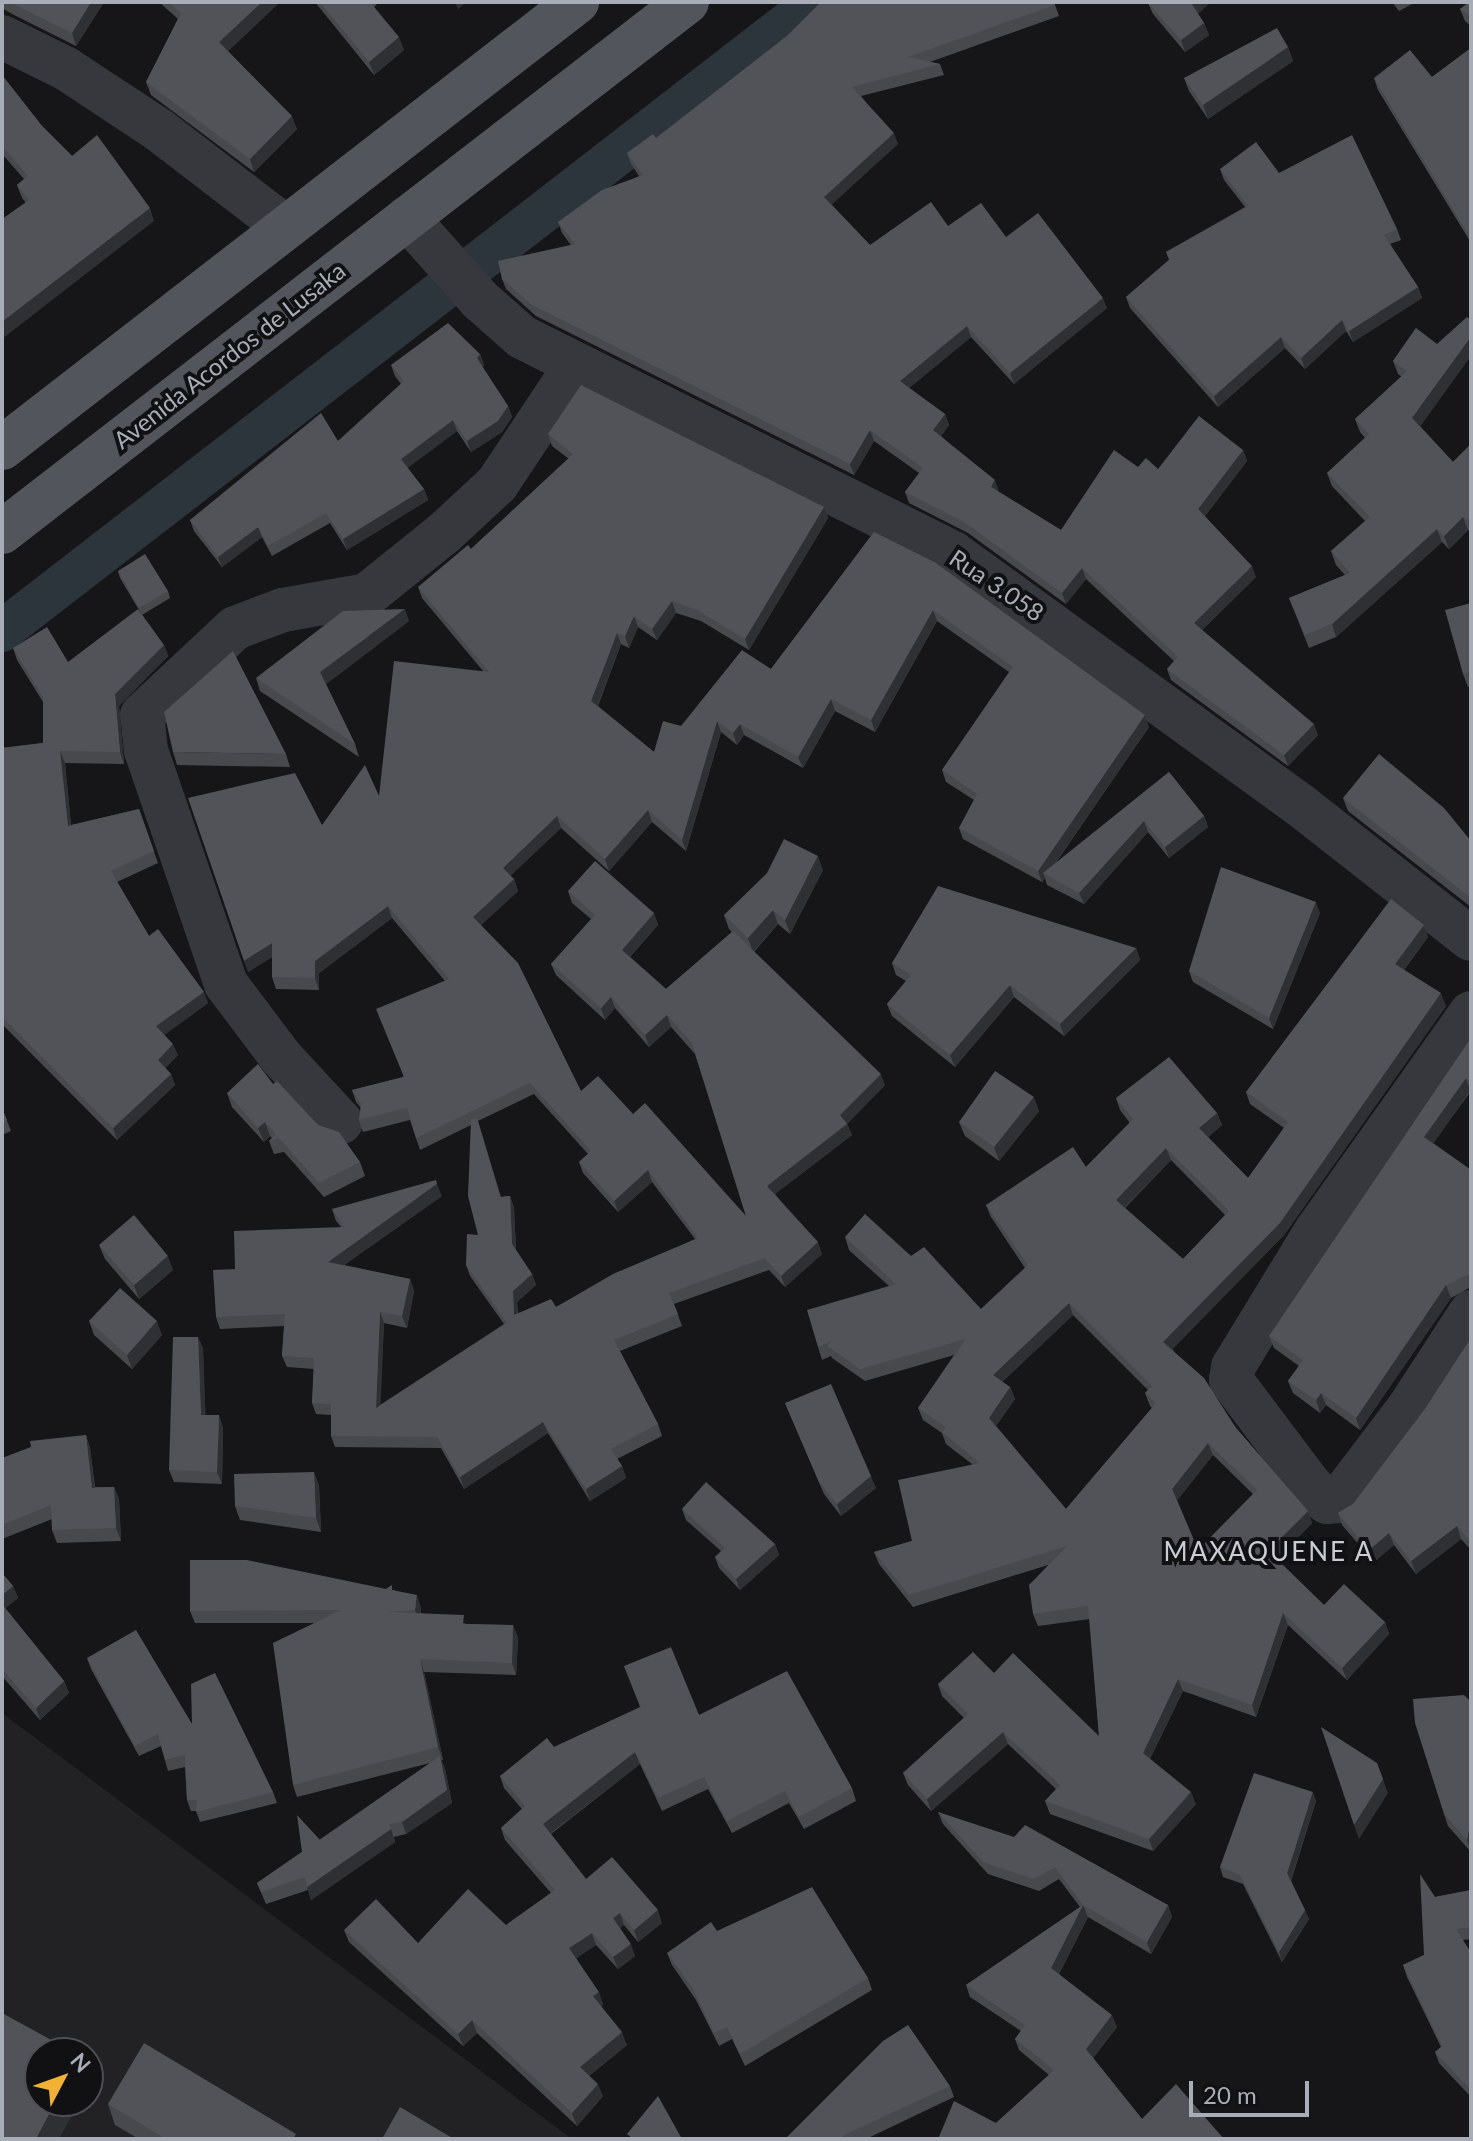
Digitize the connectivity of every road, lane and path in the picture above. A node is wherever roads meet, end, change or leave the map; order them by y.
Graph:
1 (577, 2) edge
2 (687, 2) edge
3 (2, 37) edge
4 (407, 218) junction
5 (284, 226) junction
6 (576, 365) junction
7 (2, 448) edge
8 (2, 532) edge
9 (1471, 939) edge
10 (1471, 1013) edge
11 (341, 1122) dead end
12 (1471, 1312) edge

1 - 5 main road
2 - 4 main road, Avenida Acordos de Lusaka
3 - 5 street
4 - 6 street, Rua 3.058
4 - 8 main road, Avenida Acordos de Lusaka
5 - 7 main road
6 - 9 street, Rua 3.058
6 - 11 street
10 - 12 street

